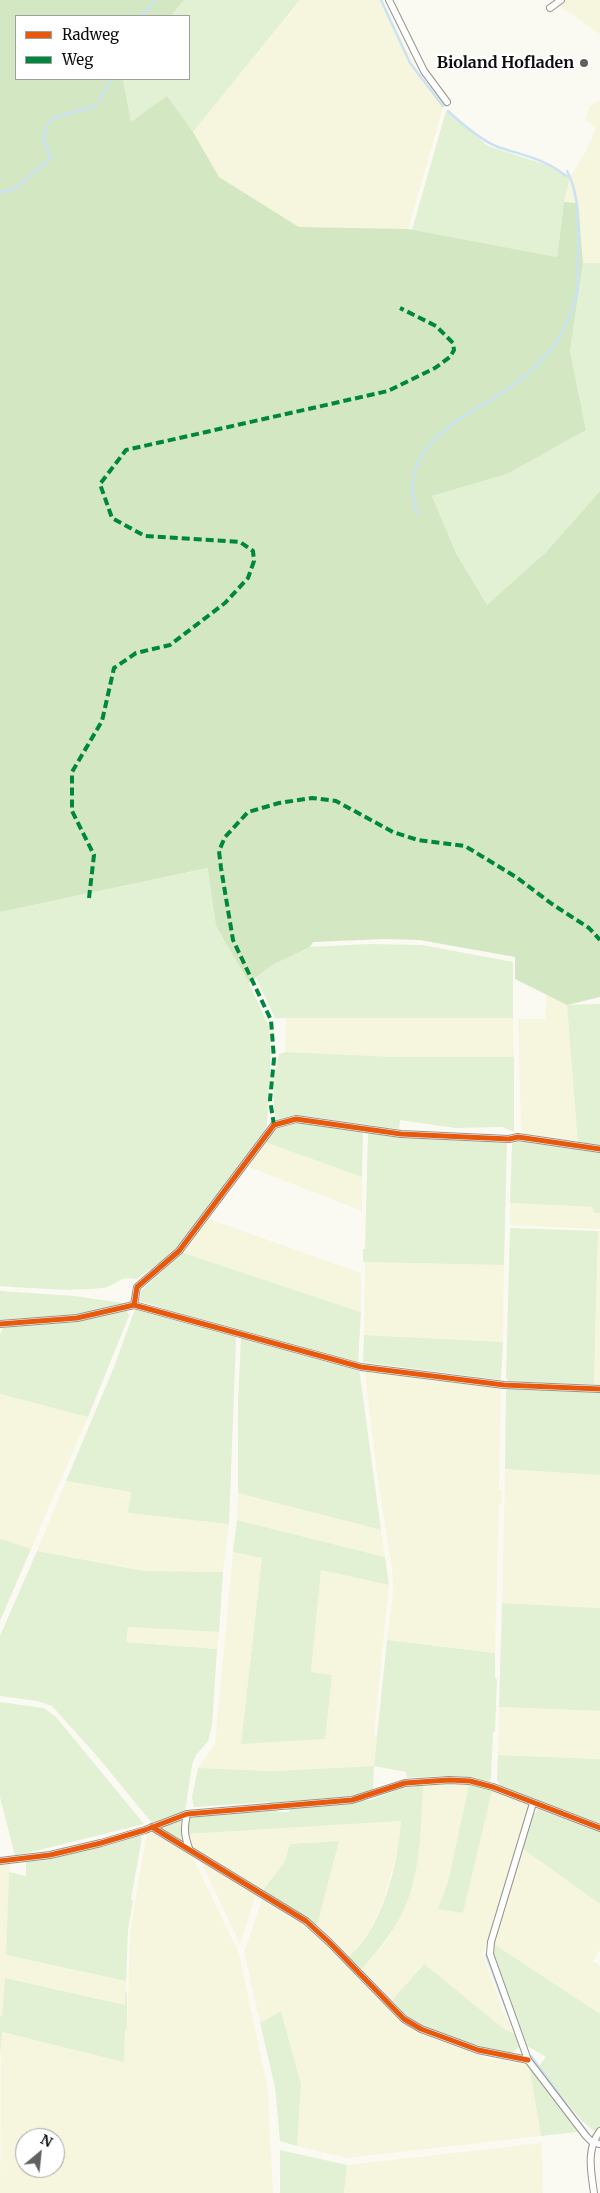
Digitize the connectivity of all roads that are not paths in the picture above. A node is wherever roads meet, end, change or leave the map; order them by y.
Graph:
1 (389, 0) edge
2 (561, 0) edge
3 (392, 7) junction
4 (550, 8) dead end
5 (402, 10) dead end
6 (447, 102) dead end
7 (600, 1149) edge
8 (134, 1305) junction
9 (0, 1324) edge
10 (600, 1389) edge
11 (533, 1803) junction
12 (188, 1814) junction
13 (152, 1827) junction
14 (600, 1828) edge
15 (189, 1848) junction
16 (0, 1860) edge
17 (528, 2060) junction
18 (600, 2131) edge
19 (592, 2142) junction
20 (600, 2144) edge
21 (594, 2193) edge

1 - 3 street
2 - 4 street
3 - 5 street
3 - 6 street
7 - 8 street
8 - 9 street
8 - 10 street
11 - 12 street
11 - 14 street
11 - 17 street
12 - 13 street
12 - 15 street
13 - 15 street
13 - 16 street
15 - 17 street
17 - 19 street
18 - 19 street
19 - 20 street
19 - 21 street

